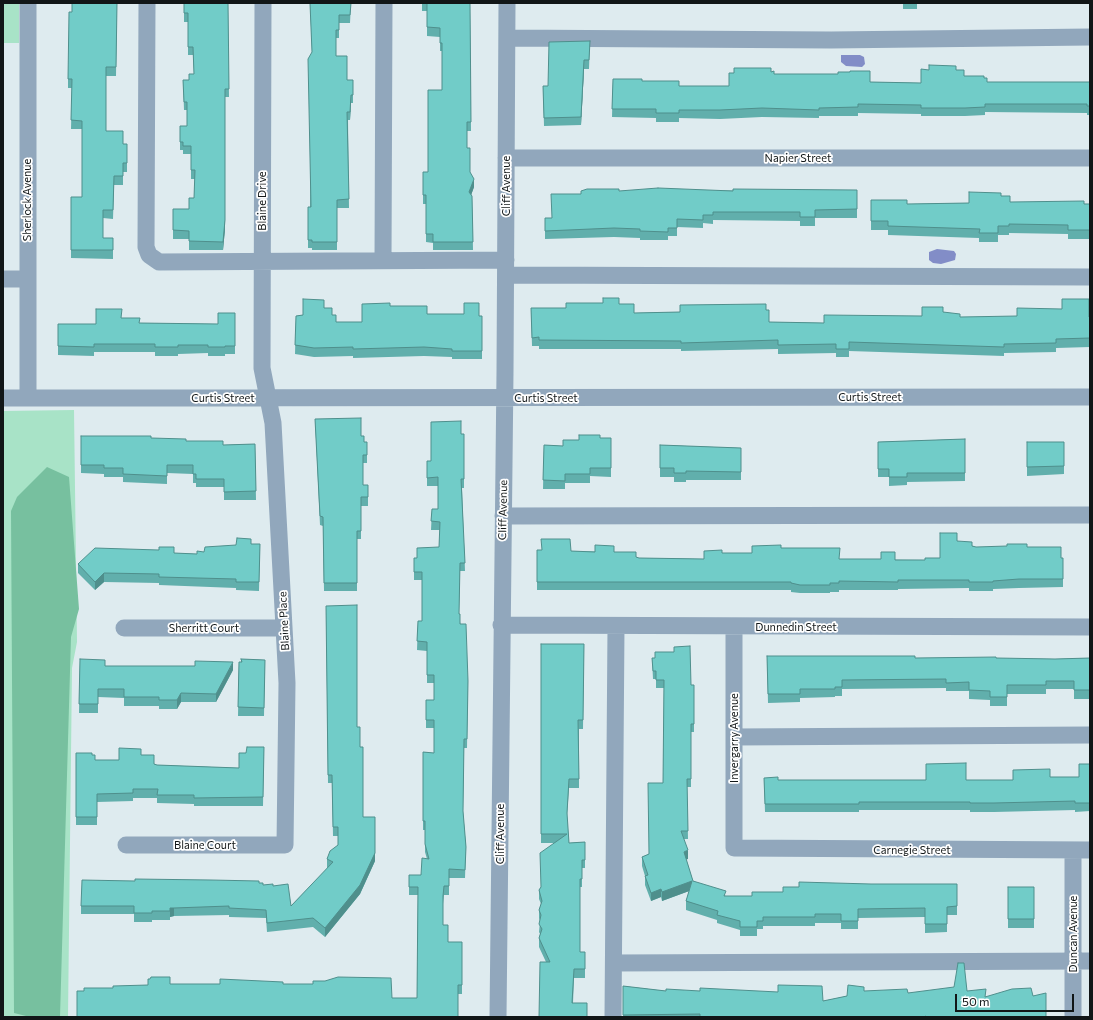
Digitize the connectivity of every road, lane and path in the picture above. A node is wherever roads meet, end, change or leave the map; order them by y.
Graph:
1 (28, 3) edge
2 (147, 3) edge
3 (264, 3) edge
4 (384, 3) edge
5 (507, 3) edge
6 (1090, 37) edge
7 (507, 38) junction
8 (506, 158) junction
9 (1090, 158) edge
10 (383, 260) junction
11 (262, 261) junction
12 (506, 267) junction
13 (1090, 277) edge
14 (3, 279) edge
15 (27, 280) junction
16 (1090, 397) edge
17 (3, 398) edge
18 (28, 398) junction
19 (268, 398) junction
20 (505, 398) junction
21 (1090, 515) edge
22 (503, 516) junction
23 (501, 625) junction
24 (616, 627) junction
25 (734, 627) junction
26 (1090, 627) edge
27 (124, 628) dead end
28 (284, 628) junction
29 (1090, 735) edge
30 (734, 737) junction
31 (126, 845) dead end
32 (285, 845) joint
33 (734, 848) joint
34 (1073, 850) junction
35 (1090, 850) edge
36 (1072, 961) junction
37 (1090, 961) edge
38 (614, 963) junction
39 (498, 1017) edge
40 (613, 1017) edge
41 (1073, 1017) edge

1 - 15 street, Sherlock Avenue
2 - 11 street
3 - 11 street, Blaine Drive
4 - 10 street
5 - 7 street, Cliff Avenue
6 - 7 street
7 - 8 street, Cliff Avenue
8 - 9 street, Napier Street
8 - 12 street, Cliff Avenue
10 - 11 street
10 - 12 street
11 - 19 street, Blaine Drive
12 - 13 street
12 - 20 street, Cliff Avenue
14 - 15 street
15 - 18 street, Sherlock Avenue
16 - 20 street, Curtis Street
17 - 18 street, Curtis Street
18 - 19 street, Curtis Street
19 - 20 street, Curtis Street
19 - 28 street, Blaine Place
20 - 22 street, Cliff Avenue
21 - 22 street
22 - 23 street, Cliff Avenue
23 - 24 street, Dunnedin Street
23 - 39 street, Cliff Avenue
24 - 25 street, Dunnedin Street
24 - 38 street
25 - 26 street, Dunnedin Street
25 - 30 street, Invergarry Avenue
27 - 28 street, Sherritt Court
28 - 32 street, Blaine Place
29 - 30 street
30 - 33 street, Invergarry Avenue
31 - 32 street, Blaine Court
33 - 34 street, Carnegie Street
34 - 35 street, Carnegie Street
34 - 36 street, Duncan Avenue
36 - 37 street
36 - 38 street
36 - 41 street, Duncan Avenue
38 - 40 street

